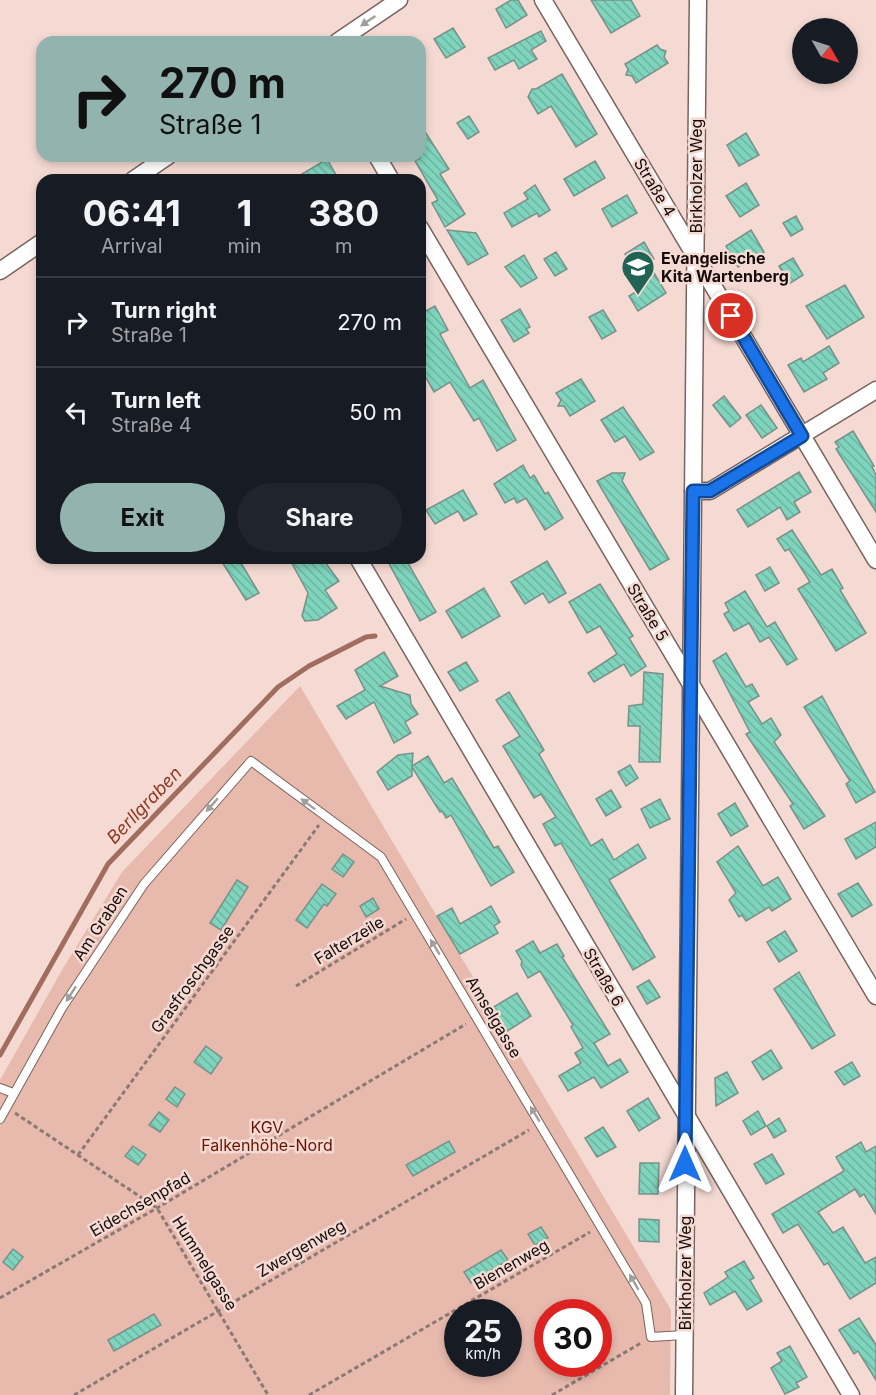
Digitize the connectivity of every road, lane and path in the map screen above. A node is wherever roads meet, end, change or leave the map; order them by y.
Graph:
1 (399, 0) edge
2 (543, 0) edge
3 (698, 0) edge
4 (346, 36) edge
5 (159, 162) edge
6 (142, 174) edge
7 (426, 238) edge
8 (36, 246) edge
9 (696, 256) junction
10 (0, 271) edge
11 (876, 390) edge
12 (802, 436) junction
13 (693, 491) junction
14 (876, 560) edge
15 (361, 564) edge
16 (691, 684) junction
17 (251, 761) joint
18 (326, 817) junction
19 (415, 914) junction
20 (296, 986) dead end
21 (876, 996) edge
22 (477, 1017) junction
23 (0, 1088) edge
24 (13, 1094) junction
25 (6, 1107) junction
26 (686, 1115) junction
27 (0, 1119) edge
28 (540, 1123) junction
29 (78, 1155) junction
30 (157, 1208) junction
31 (601, 1226) junction
32 (0, 1298) edge
33 (219, 1309) junction
34 (684, 1335) junction
35 (651, 1337) junction
36 (74, 1395) edge
37 (268, 1395) edge
38 (309, 1395) edge
39 (552, 1395) edge
40 (684, 1395) edge
41 (851, 1395) edge

1 -> 4 street
2 - 9 street, Straße 4
3 - 9 street, Birkholzer Weg
5 - 6 street
7 - 16 street, Straße 5
8 - 10 street
9 - 12 street, Straße 4
9 - 13 street, Birkholzer Weg
11 - 12 street
12 - 13 street
12 - 14 street, Straße 4
13 - 16 street, Birkholzer Weg
15 - 26 street, Straße 6
16 - 21 street, Straße 5
16 - 26 street, Birkholzer Weg
18 -> 17 lane, Amselgasse
17 -> 24 lane, Am Graben
18 - 19 lane, Amselgasse
18 - 29 path, Grasfroschgasse
19 - 20 path, Falterzeile
22 -> 19 lane, Amselgasse
28 -> 22 lane, Amselgasse
22 - 30 path, Eidechsenpfad
23 - 24 lane
24 - 25 lane, Am Graben
25 - 27 lane, Am Graben
25 - 29 path, Hummelgasse
26 - 34 street, Birkholzer Weg
26 - 41 street, Straße 6
28 - 31 lane, Amselgasse
28 - 33 path, Zwergenweg
29 - 30 path, Hummelgasse
30 - 32 path, Eidechsenpfad
30 - 33 path, Hummelgasse
35 -> 31 lane, Amselgasse
31 - 38 path, Bienenweg
33 - 36 path, Zwergenweg
33 - 37 path, Hummelgasse
34 - 35 lane
34 - 40 street, Birkholzer Weg
35 - 39 path

